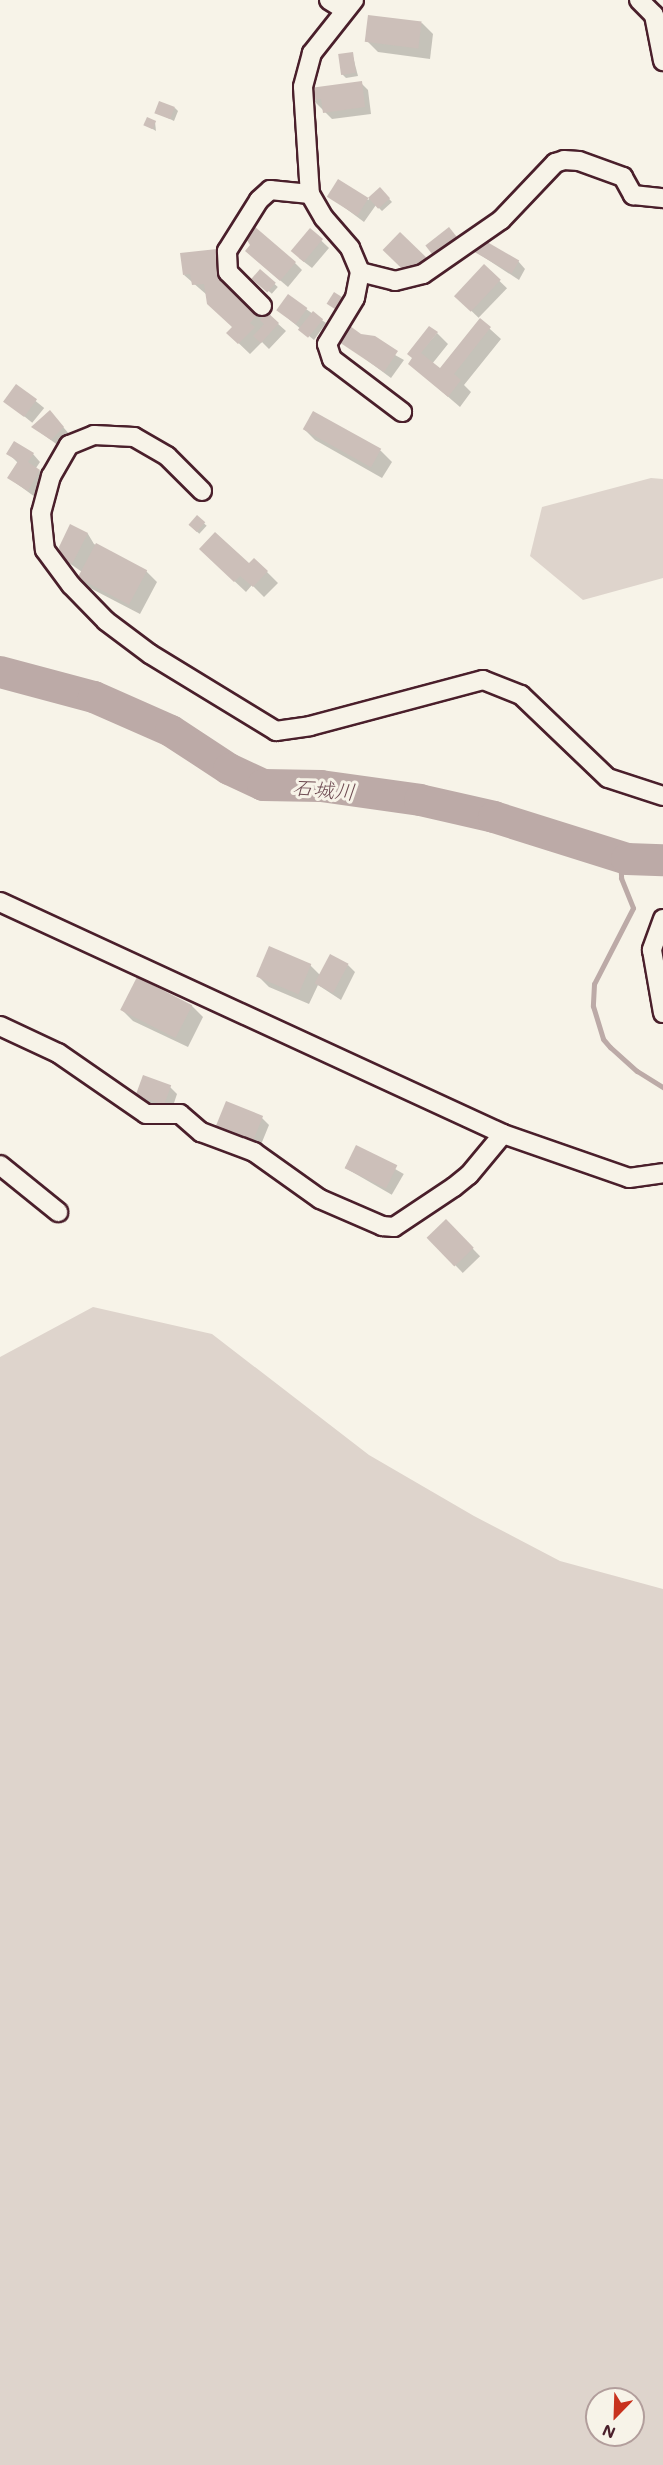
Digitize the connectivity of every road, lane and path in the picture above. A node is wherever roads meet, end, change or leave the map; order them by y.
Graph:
1 (329, 0) edge
2 (639, 0) edge
3 (349, 5) edge
4 (658, 12) edge
5 (663, 61) edge
6 (310, 194) junction
7 (663, 198) edge
8 (360, 272) junction
9 (262, 306) dead end
10 (402, 412) dead end
11 (202, 491) dead end
12 (663, 796) edge
13 (0, 902) edge
14 (663, 919) edge
15 (663, 1013) edge
16 (0, 1026) edge
17 (502, 1134) junction
18 (0, 1165) edge
19 (663, 1173) edge
20 (58, 1212) dead end

1 - 3 street
2 - 4 street
3 - 6 street
4 - 5 street
6 - 8 street
6 - 9 street
7 - 8 street
8 - 10 street
11 - 12 street
13 - 17 street
14 - 15 street
16 - 17 street
17 - 19 street
18 - 20 street

